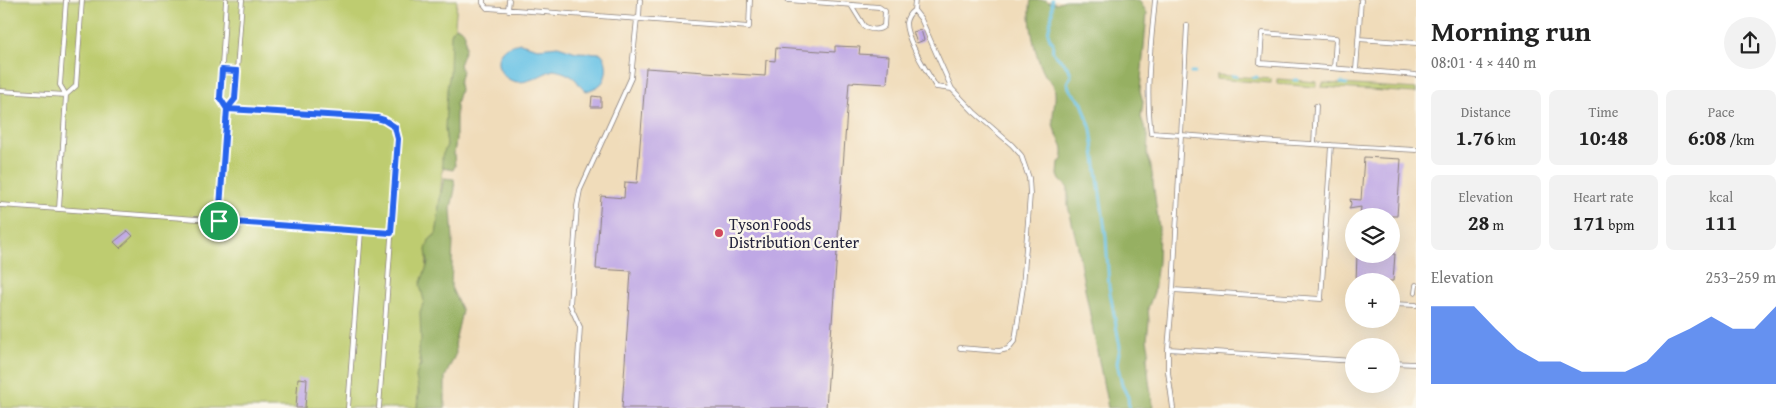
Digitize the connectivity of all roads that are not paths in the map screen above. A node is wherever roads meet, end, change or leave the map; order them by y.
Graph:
1 (66, 0) edge
2 (82, 0) edge
3 (226, 0) edge
4 (242, 0) edge
5 (483, 0) edge
6 (509, 0) edge
7 (640, 0) edge
8 (750, 0) edge
9 (788, 0) edge
10 (915, 0) edge
11 (1155, 0) edge
12 (1360, 0) edge
13 (852, 5) junction
14 (508, 10) junction
15 (914, 10) junction
16 (638, 18) junction
17 (1187, 25) dead end
18 (1358, 39) junction
19 (1416, 43) edge
20 (1334, 68) junction
21 (222, 70) junction
22 (1356, 70) junction
23 (237, 71) junction
24 (1416, 74) edge
25 (952, 89) junction
26 (0, 91) edge
27 (66, 96) junction
28 (1316, 106) dead end
29 (227, 109) junction
30 (1181, 135) junction
31 (1314, 144) junction
32 (1331, 145) junction
33 (1416, 150) edge
34 (0, 205) edge
35 (59, 209) junction
36 (219, 221) junction
37 (361, 231) junction
38 (391, 233) junction
39 (1416, 285) edge
40 (1173, 290) junction
41 (1416, 293) edge
42 (1400, 304) edge
43 (1416, 305) edge
44 (960, 348) dead end
45 (1168, 349) junction
46 (1345, 359) edge
47 (1400, 363) edge
48 (1416, 364) edge
49 (348, 408) edge
50 (378, 408) edge
51 (576, 408) edge
52 (1173, 408) edge

1 - 27 lane
2 - 27 lane
3 - 21 lane
4 - 23 lane
5 - 14 lane
6 - 14 lane
7 - 16 lane
8 - 16 lane
9 - 13 lane
10 - 15 lane
11 - 30 lane
12 - 18 lane
13 - 13 lane
14 - 16 lane
15 - 25 lane
15 - 25 lane
16 - 51 lane
17 - 30 lane
18 - 19 lane
18 - 22 lane
20 - 20 lane
20 - 22 lane
21 - 23 lane
21 - 29 lane
22 - 24 lane
23 - 29 lane
25 - 44 lane
26 - 27 lane
27 - 35 lane
28 - 31 lane
29 - 36 lane
29 - 38 lane
30 - 31 lane
30 - 40 lane
31 - 32 lane
32 - 33 lane
32 - 40 lane
34 - 35 lane
35 - 36 lane
36 - 37 lane
37 - 38 lane
37 - 49 lane
38 - 50 lane
39 - 41 lane
40 - 45 lane
42 - 43 lane
45 - 46 lane
45 - 52 lane
47 - 48 lane

